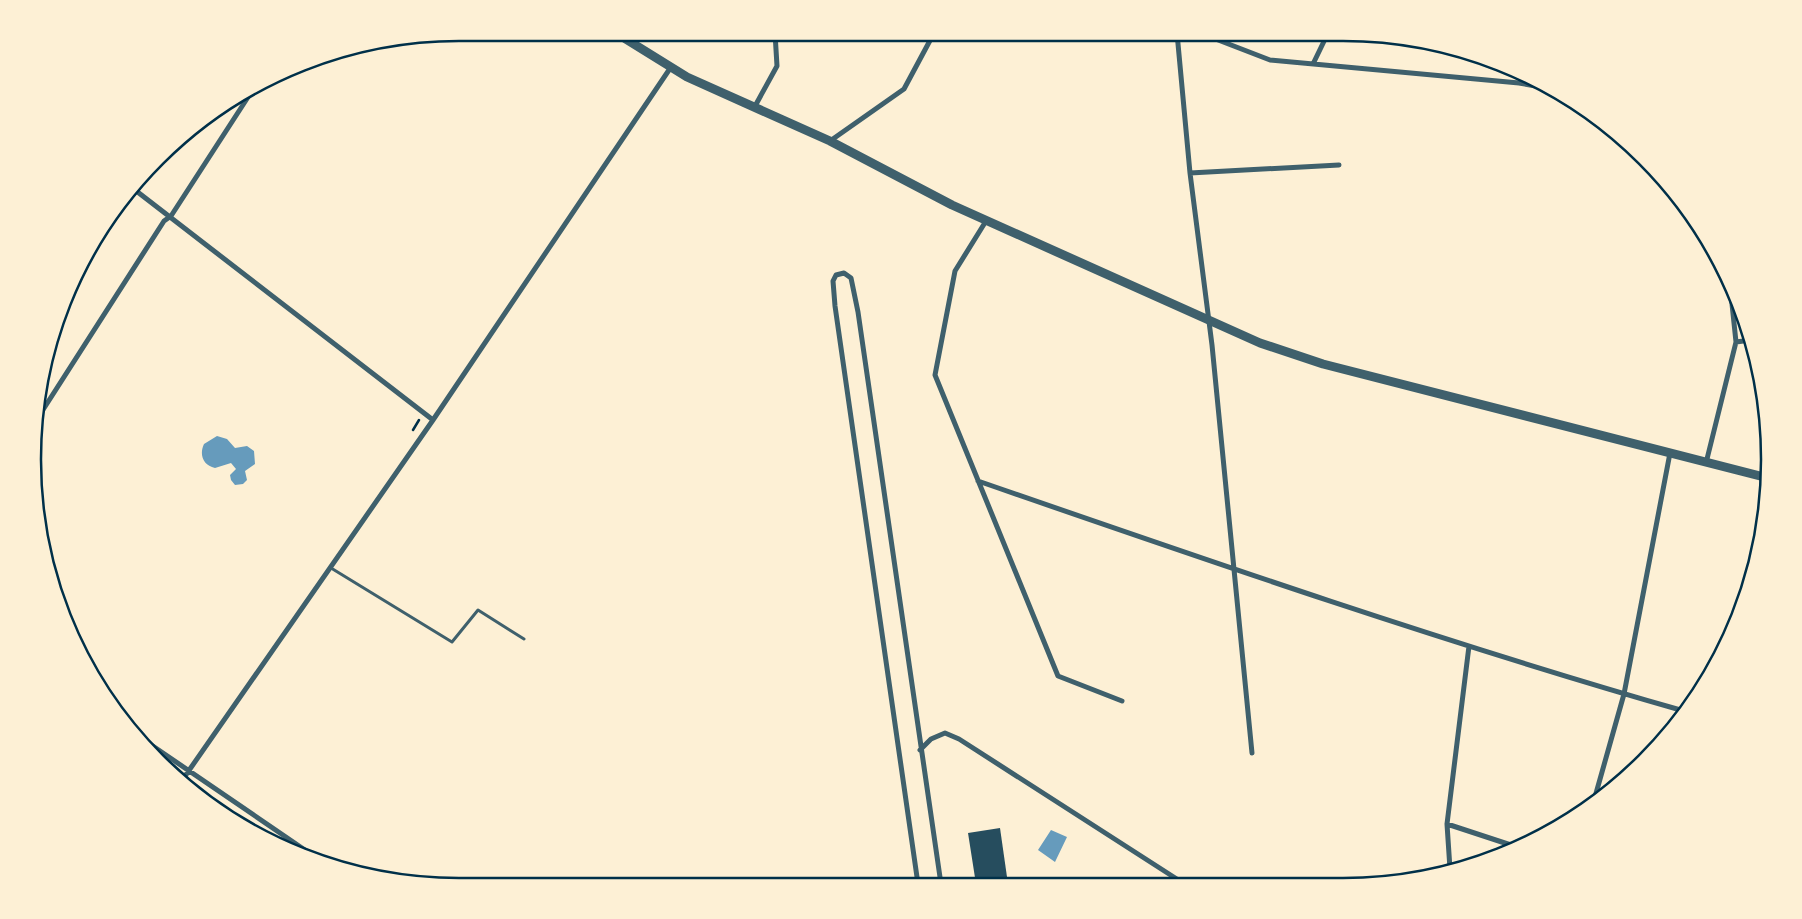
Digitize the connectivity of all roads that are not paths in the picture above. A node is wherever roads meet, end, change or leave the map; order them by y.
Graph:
1 (629, 41) edge
2 (775, 41) edge
3 (930, 41) edge
4 (1178, 41) edge
5 (1221, 41) edge
6 (1324, 41) edge
7 (1313, 64) junction
8 (671, 67) junction
9 (1529, 85) edge
10 (247, 99) edge
11 (754, 108) junction
12 (830, 141) junction
13 (1339, 165) dead end
14 (1190, 173) junction
15 (138, 192) edge
16 (171, 216) junction
17 (986, 221) junction
18 (1732, 308) edge
19 (1208, 320) junction
20 (1743, 341) edge
21 (1736, 342) junction
22 (45, 409) edge
23 (433, 420) junction
24 (1670, 453) junction
25 (1706, 462) junction
26 (1760, 476) edge
27 (978, 481) junction
28 (330, 568) junction
29 (1234, 570) junction
30 (524, 639) dead end
31 (1469, 646) junction
32 (1624, 694) junction
33 (1122, 700) dead end
34 (1678, 709) edge
35 (160, 750) edge
36 (920, 750) junction
37 (1252, 753) dead end
38 (189, 770) junction
39 (185, 775) edge
40 (1597, 791) edge
41 (1447, 824) junction
42 (1508, 844) edge
43 (307, 849) edge
44 (1450, 863) edge
45 (917, 878) edge
46 (939, 878) edge
47 (1175, 878) edge

1 - 8 street
2 - 11 street
3 - 12 street
4 - 14 street
5 - 7 street
6 - 7 street
7 - 9 street
8 - 11 street
8 - 23 street
10 - 16 street
11 - 12 street
12 - 17 street
13 - 14 street
14 - 19 street
15 - 16 street
16 - 22 street
16 - 23 street
17 - 19 street
17 - 27 street
18 - 21 street
19 - 24 street
19 - 29 street
20 - 21 street
21 - 25 street
23 - 28 street
24 - 25 street
24 - 32 street
25 - 26 street
27 - 29 street
27 - 33 street
28 - 30 lane
28 - 38 street
29 - 31 street
29 - 37 street
31 - 32 street
31 - 41 street
32 - 34 street
32 - 40 street
35 - 38 street
36 - 45 street
36 - 46 street
36 - 47 street
38 - 39 street
38 - 43 street
41 - 42 street
41 - 44 street

